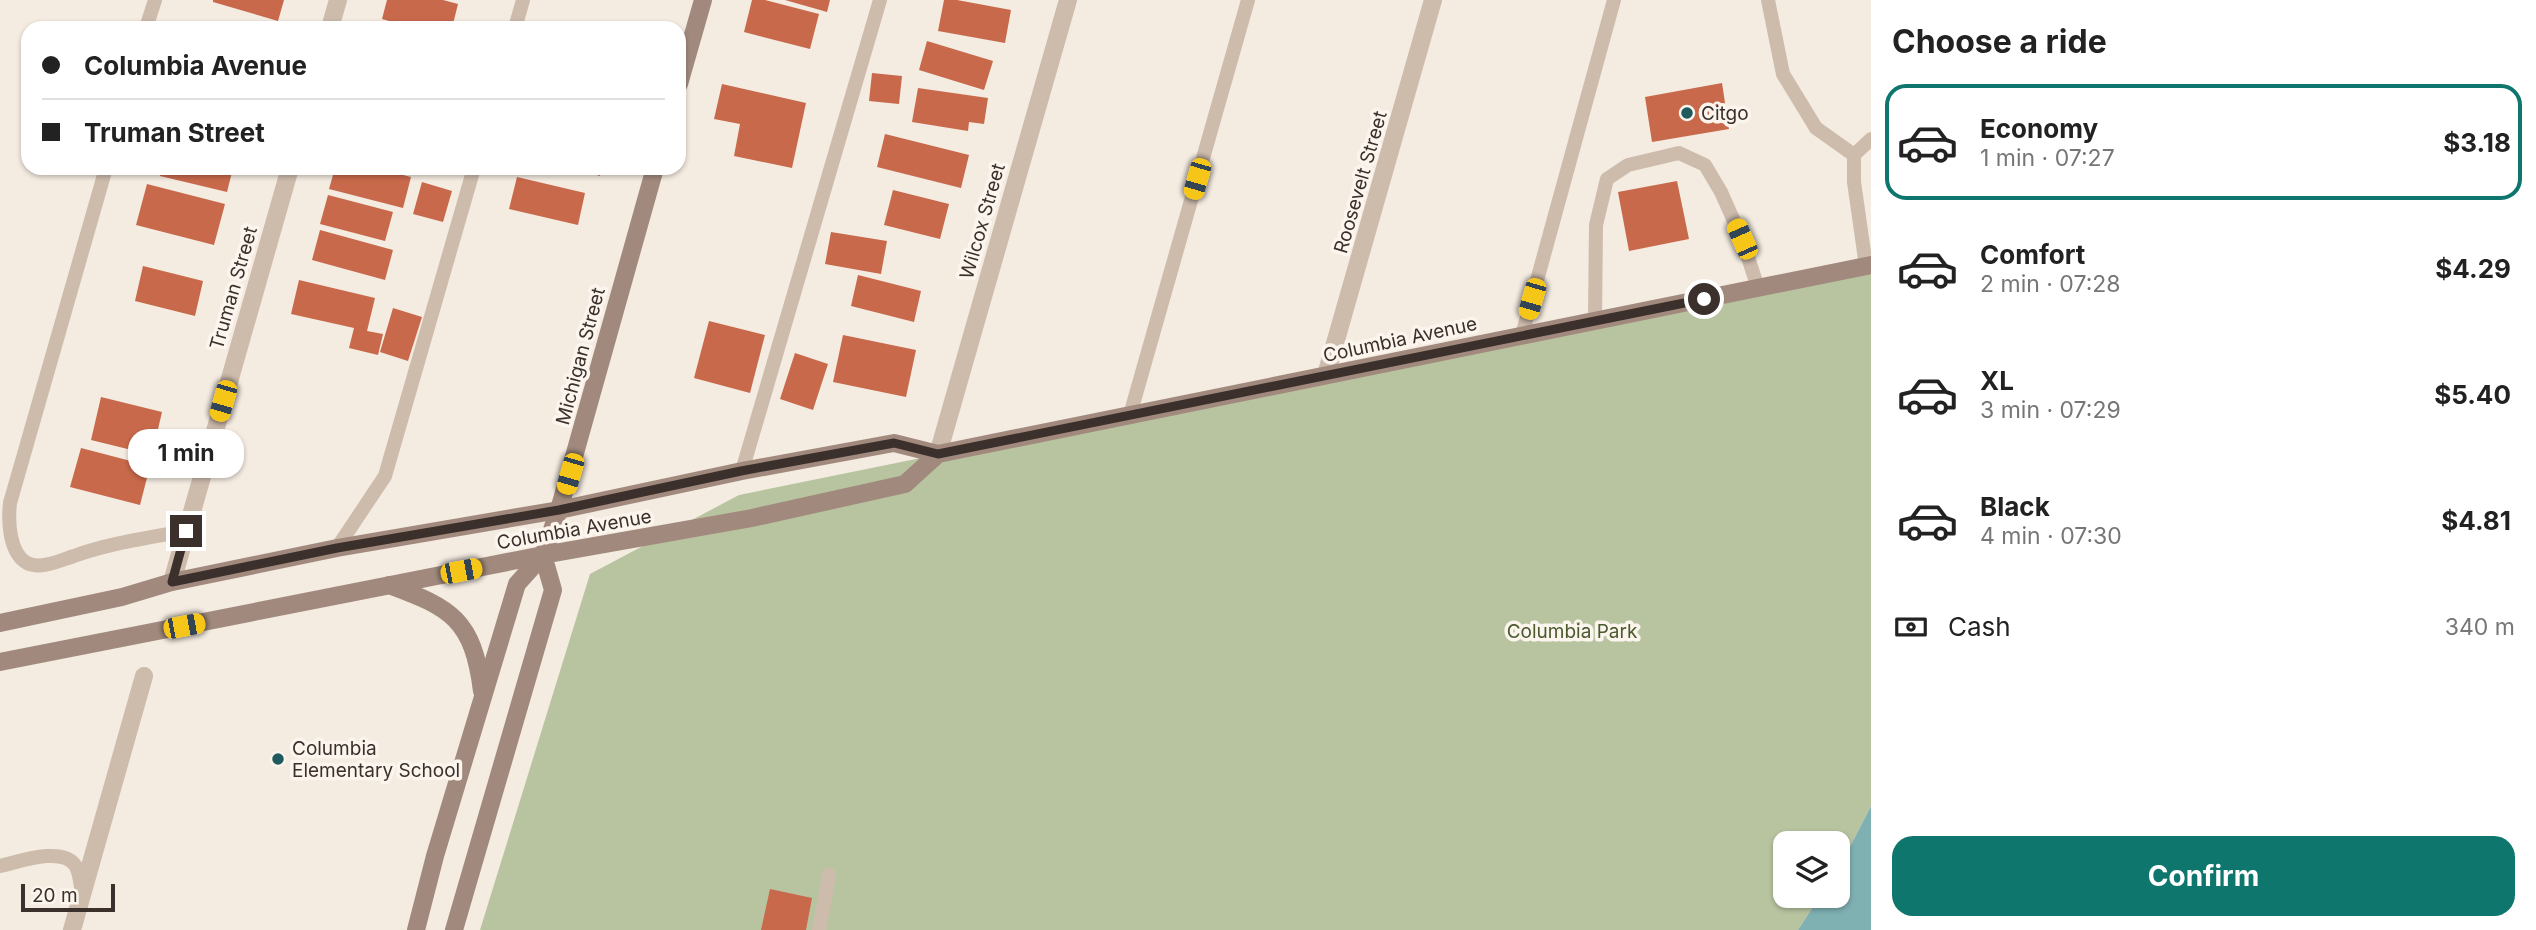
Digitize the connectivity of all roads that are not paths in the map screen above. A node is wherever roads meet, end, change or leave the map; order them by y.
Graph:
1 (155, 0) edge
2 (338, 0) edge
3 (523, 0) edge
4 (703, 0) edge
5 (880, 0) edge
6 (1068, 0) edge
7 (1248, 0) edge
8 (1433, 0) edge
9 (1614, 0) edge
10 (1768, 0) edge
11 (148, 21) edge
12 (332, 21) edge
13 (516, 21) edge
14 (686, 60) edge
15 (1871, 139) edge
16 (1854, 155) junction
17 (104, 175) edge
18 (288, 175) edge
19 (472, 175) edge
20 (653, 175) edge
21 (1869, 265) edge
22 (1758, 288) junction
23 (1595, 321) junction
24 (1522, 335) junction
25 (1326, 375) junction
26 (1130, 415) junction
27 (938, 454) junction
28 (741, 471) junction
29 (559, 510) junction
30 (186, 531) junction
31 (337, 548) junction
32 (543, 555) junction
33 (172, 582) junction
34 (388, 585) junction
35 (0, 622) edge
36 (0, 662) edge
37 (144, 676) dead end
38 (483, 696) junction
39 (0, 866) edge
40 (829, 875) dead end
41 (82, 894) junction
42 (72, 930) edge
43 (416, 930) edge
44 (454, 930) edge
45 (819, 930) edge

1 - 11 lane
2 - 12 street
3 - 13 lane
4 - 14 street
5 - 28 lane
6 - 27 street, Wilcox Street
7 - 26 lane
8 - 25 street, Roosevelt Street
9 - 24 lane
10 - 16 lane
15 - 16 lane
16 - 21 lane
17 - 30 lane
18 - 30 street, Truman Street
19 - 31 lane
20 - 29 street, Michigan Street
21 - 22 street, Columbia Avenue
22 - 23 street, Columbia Avenue
22 - 23 lane
23 - 24 street, Columbia Avenue
24 - 25 street, Columbia Avenue
25 - 26 street, Columbia Avenue
26 - 27 street, Columbia Avenue
27 - 28 street, Columbia Avenue
27 - 32 street, Columbia Avenue
28 - 29 street, Columbia Avenue
29 - 31 street, Columbia Avenue
29 - 32 street, Michigan Street
30 - 33 street, Truman Street
31 - 33 street, Columbia Avenue
32 - 34 street, Columbia Avenue
32 - 38 street, Michigan Street
32 - 44 street
33 - 35 street, Columbia Avenue
34 - 36 street, Columbia Avenue
34 - 38 street
37 - 41 street
38 - 43 street, Michigan Street
39 - 41 lane
40 - 45 lane
41 - 42 street

